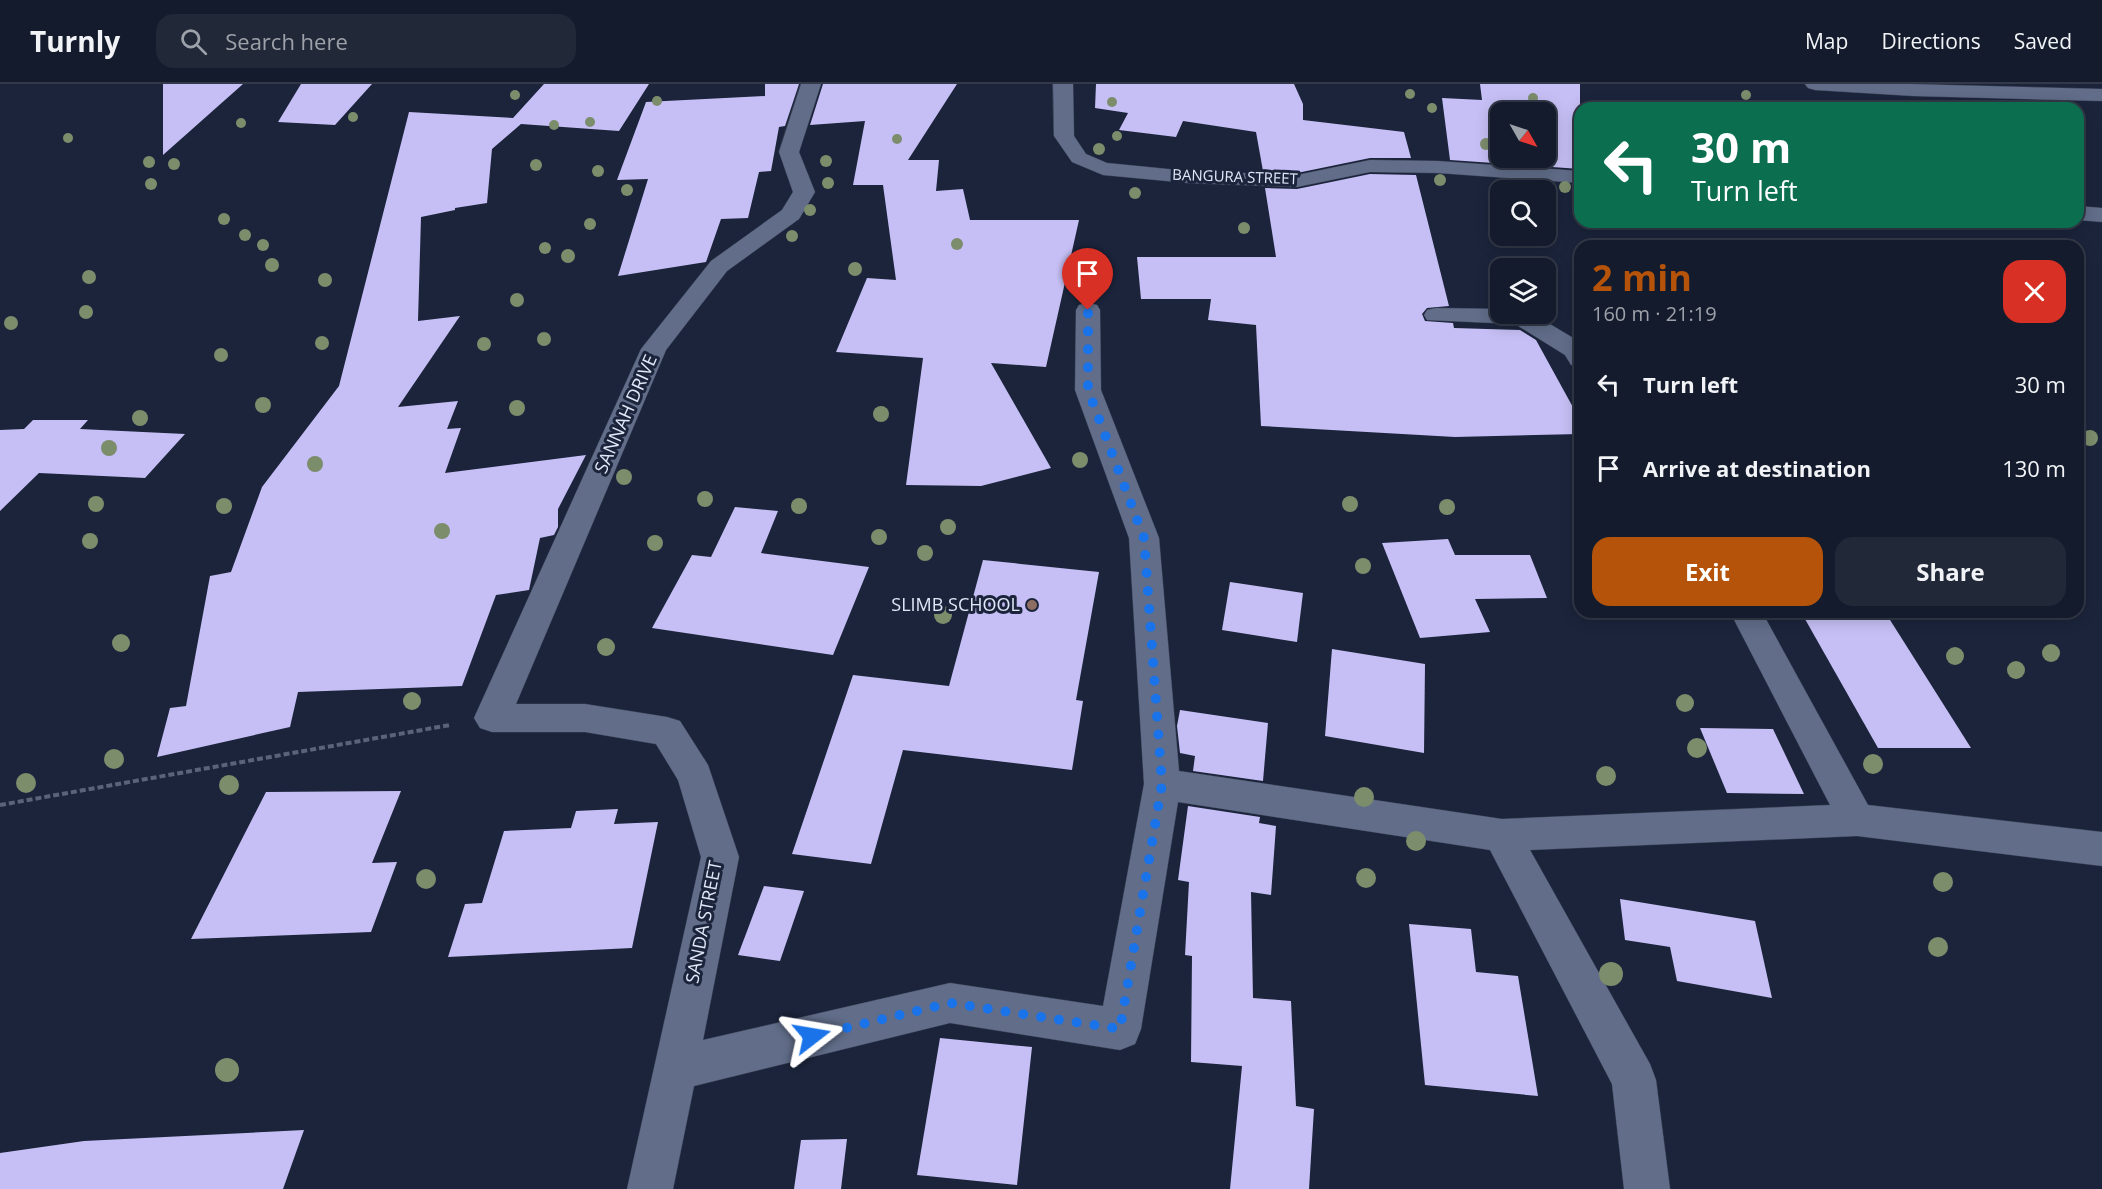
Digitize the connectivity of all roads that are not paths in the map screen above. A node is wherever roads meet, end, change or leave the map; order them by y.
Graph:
1 (811, 84) edge
2 (1063, 84) edge
3 (1815, 84) edge
4 (2102, 95) edge
5 (1574, 177) edge
6 (2084, 214) edge
7 (2102, 215) edge
8 (1088, 310) dead end
9 (1436, 315) dead end
10 (1574, 350) edge
11 (1749, 618) edge
12 (492, 718) joint
13 (1162, 784) junction
14 (1857, 820) junction
15 (1502, 835) junction
16 (2102, 849) edge
17 (674, 1069) junction
18 (650, 1189) edge
19 (1647, 1189) edge

1 - 12 street, SANNAH DRIVE
2 - 5 street, BANGURA STREET
3 - 4 street
6 - 7 street
8 - 13 street
9 - 10 street
11 - 14 street
12 - 17 street, SANDA STREET
13 - 15 street
13 - 17 street
14 - 15 street
14 - 16 street
15 - 19 street
17 - 18 street, SANDA STREET

